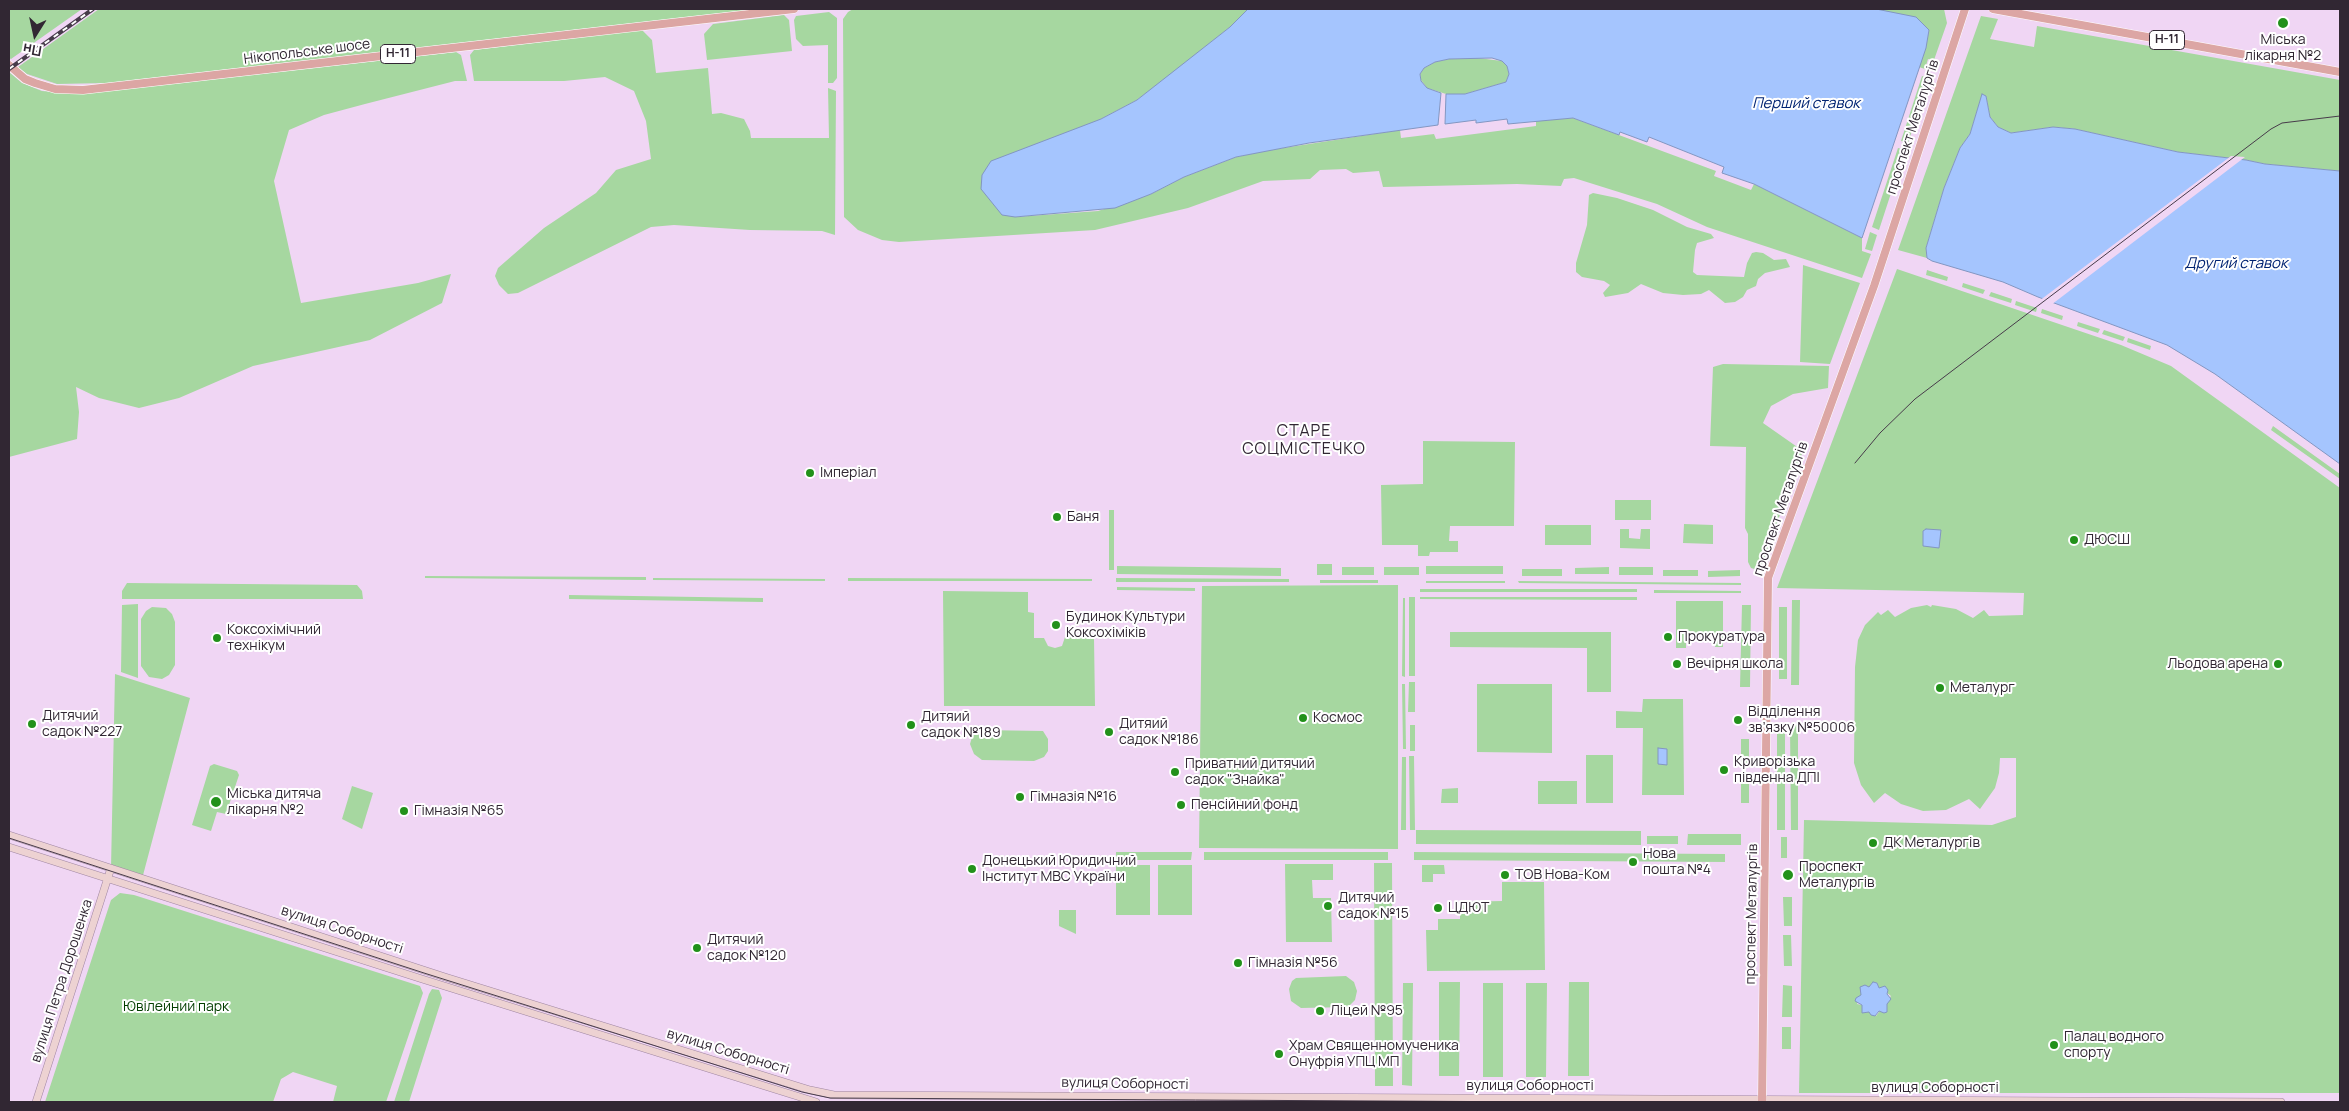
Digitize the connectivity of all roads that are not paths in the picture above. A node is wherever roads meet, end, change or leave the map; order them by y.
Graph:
1 (794, 9) edge
2 (1965, 9) edge
3 (1993, 9) edge
4 (9, 65) edge
5 (2340, 72) edge
6 (9, 835) edge
7 (9, 847) edge
8 (111, 868) junction
9 (108, 878) junction
10 (1762, 1101) edge
11 (36, 1102) edge
12 (816, 1102) edge
13 (2281, 1102) edge

1 - 4 main road, Нікопольське шосе / Н-11
2 - 10 main road, проспект Металургів
3 - 5 main road, Н-11
6 - 8 main road, вулиця Соборності
7 - 9 main road, вулиця Соборності
8 - 9 main road, вулиця Петра Дорошенка
8 - 10 main road, вулиця Соборності
9 - 11 main road, вулиця Петра Дорошенка
9 - 12 main road, вулиця Соборності
10 - 13 main road, вулиця Соборності

